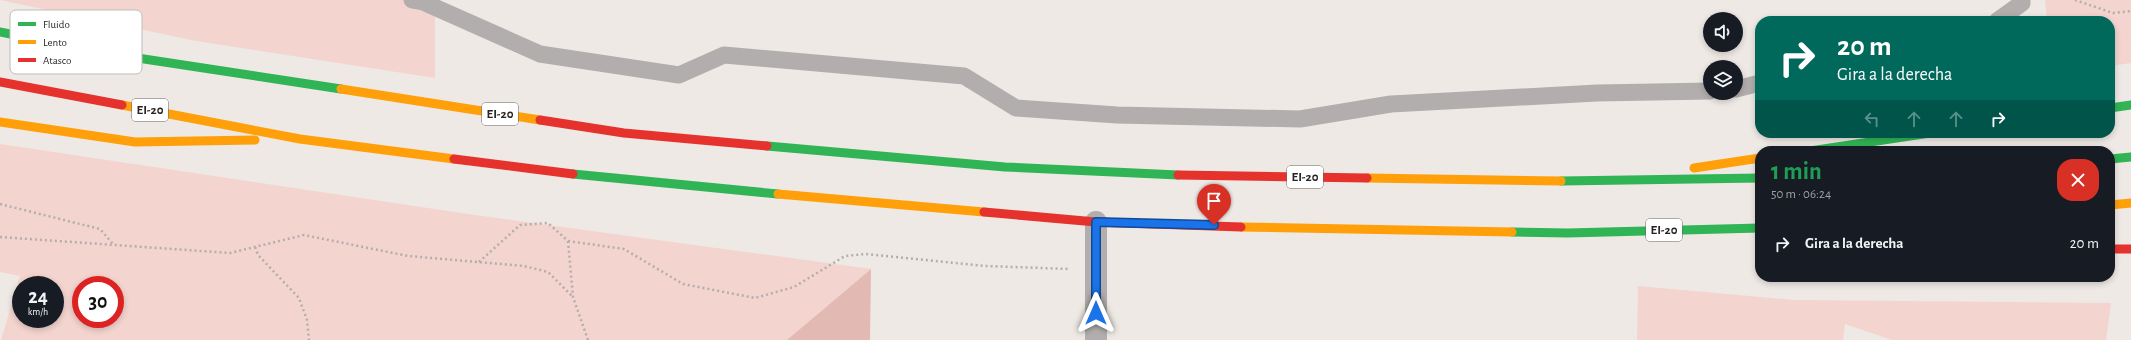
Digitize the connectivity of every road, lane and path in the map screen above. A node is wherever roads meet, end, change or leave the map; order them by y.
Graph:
1 (412, 0) edge
2 (2022, 0) edge
3 (2075, 0) edge
4 (2131, 11) edge
5 (2004, 16) edge
6 (0, 32) edge
7 (10, 34) edge
8 (142, 59) edge
9 (0, 82) edge
10 (1755, 84) edge
11 (1743, 87) edge
12 (1703, 91) edge
13 (2131, 105) edge
14 (2115, 107) edge
15 (0, 122) edge
16 (1897, 138) edge
17 (300, 139) junction
18 (1843, 146) edge
19 (2131, 157) edge
20 (1755, 159) edge
21 (2115, 159) edge
22 (1755, 178) edge
23 (1605, 182) junction
24 (2131, 203) edge
25 (0, 204) edge
26 (2115, 205) edge
27 (1096, 222) junction
28 (1755, 228) edge
29 (0, 237) edge
30 (568, 241) junction
31 (114, 245) junction
32 (255, 247) junction
33 (2115, 249) edge
34 (2131, 249) edge
35 (478, 262) junction
36 (1096, 270) junction
37 (573, 297) junction
38 (309, 340) edge
39 (588, 340) edge
40 (1096, 340) edge

1 - 12 lane
2 - 5 lane
3 - 4 path
6 - 7 highway, EI-20
8 - 23 highway, EI-20
9 - 17 highway, EI-20
10 - 11 lane
13 - 14 highway
15 - 17 highway
16 - 18 highway
17 - 27 highway, EI-20
19 - 21 highway
20 - 23 highway
22 - 23 highway, EI-20
24 - 26 highway
25 - 31 path
27 - 28 highway, EI-20
27 - 36 street
29 - 31 path
30 - 35 path
30 - 36 path
30 - 37 path
31 - 32 path
32 - 35 path
32 - 38 path
33 - 34 highway
35 - 37 path
36 - 40 street
37 - 39 path

